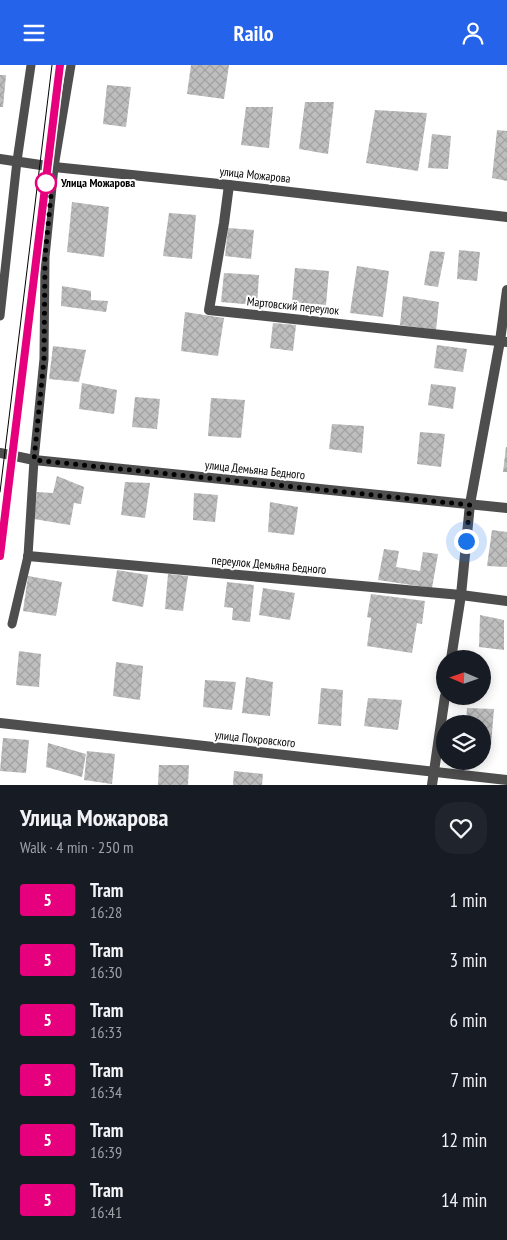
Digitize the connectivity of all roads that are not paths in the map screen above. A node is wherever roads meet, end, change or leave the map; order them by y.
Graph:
1 (31, 65) edge
2 (71, 65) edge
3 (0, 159) edge
4 (17, 161) junction
5 (54, 167) junction
6 (229, 185) junction
7 (507, 217) edge
8 (507, 290) edge
9 (0, 316) edge
10 (504, 341) edge
11 (0, 453) edge
12 (34, 460) junction
13 (470, 505) junction
14 (507, 508) edge
15 (28, 556) junction
16 (461, 595) junction
17 (507, 601) edge
18 (12, 623) dead end
19 (452, 650) edge
20 (445, 705) edge
21 (0, 723) edge
22 (434, 771) junction
23 (507, 780) edge
24 (432, 785) edge

1 - 4 lane
2 - 5 lane
3 - 4 street, улица Можарова
4 - 5 street, улица Можарова
4 - 9 lane
5 - 6 street, улица Можарова
5 - 12 lane
6 - 7 street, улица Можарова
6 - 10 street, Мартовский переулок
8 - 10 street
10 - 13 street
11 - 12 street, улица Демьяна Бедного
12 - 13 street, улица Демьяна Бедного
12 - 15 lane
13 - 14 street, улица Демьяна Бедного
13 - 16 street
15 - 16 street, переулок Демьяна Бедного
15 - 18 lane
16 - 17 street, переулок Демьяна Бедного
16 - 19 street
20 - 22 street
21 - 22 street, улица Покровского
22 - 23 street, улица Покровского
22 - 24 street

